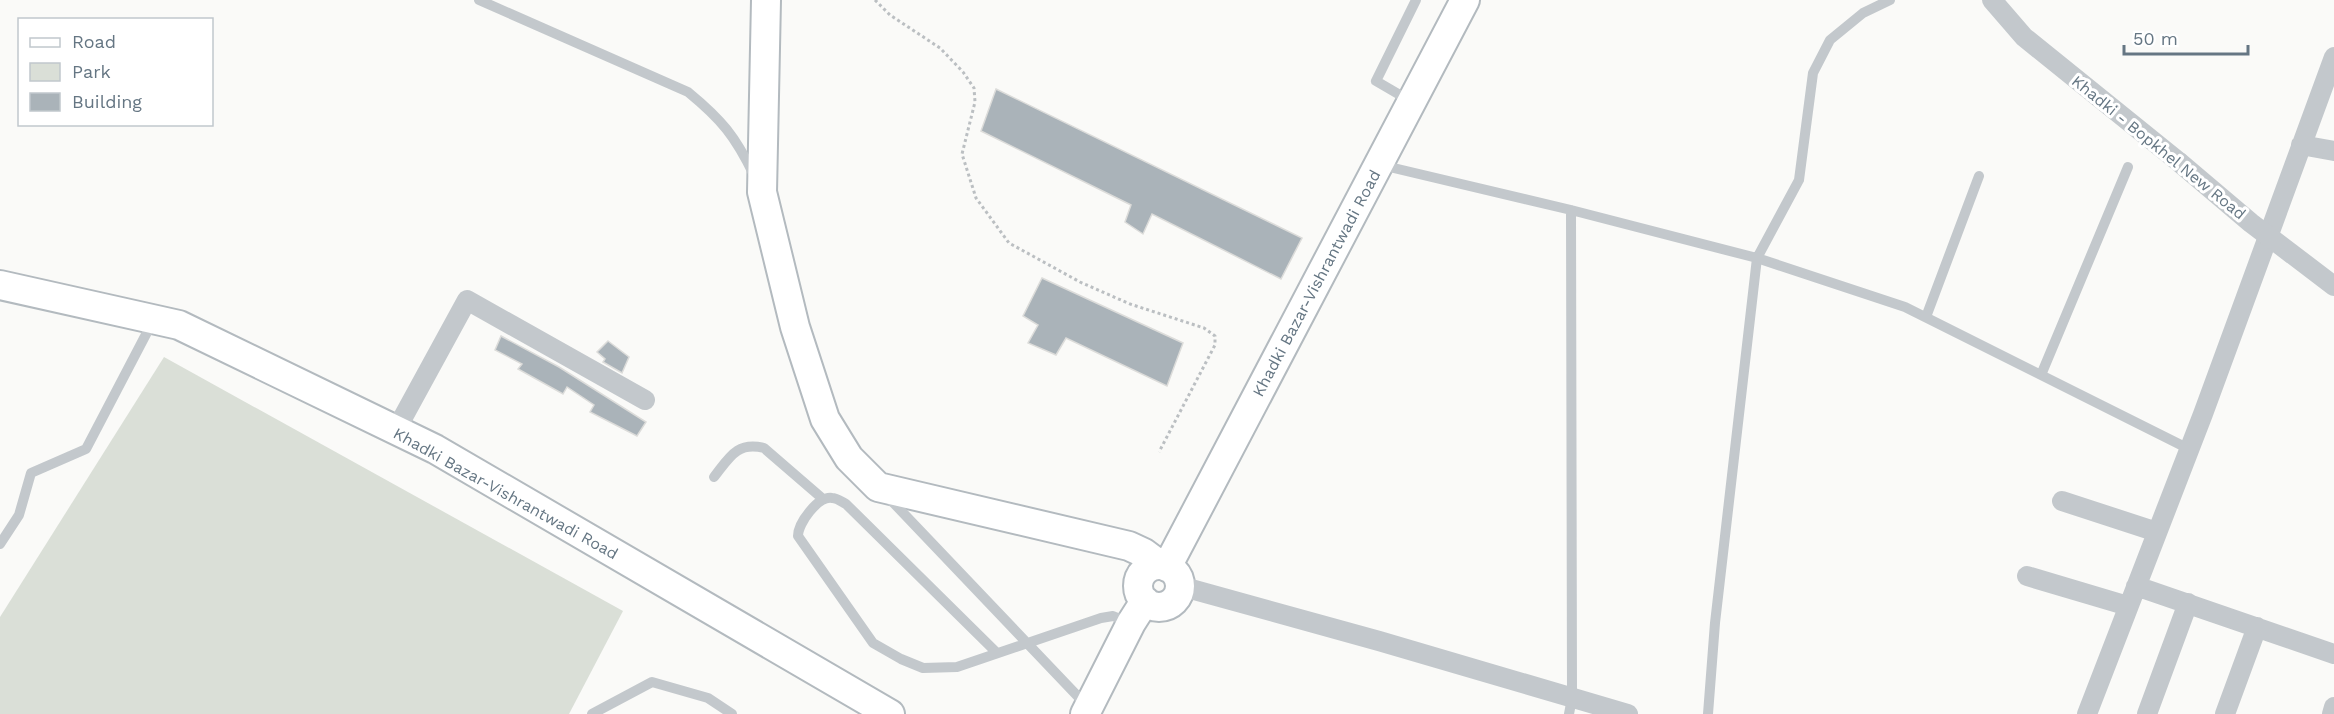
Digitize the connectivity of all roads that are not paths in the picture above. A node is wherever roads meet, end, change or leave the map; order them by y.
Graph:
1 (479, 0) edge
2 (766, 0) edge
3 (1416, 0) edge
4 (1465, 0) edge
5 (1890, 0) edge
6 (1992, 0) edge
7 (2332, 66) edge
8 (1412, 102) junction
9 (2301, 146) junction
10 (2334, 151) edge
11 (1379, 165) junction
12 (2128, 167) dead end
13 (1979, 176) dead end
14 (762, 192) junction
15 (1571, 210) junction
16 (1757, 258) junction
17 (0, 285) edge
18 (2334, 286) edge
19 (1926, 317) junction
20 (154, 319) junction
21 (2041, 375) junction
22 (645, 400) dead end
23 (396, 430) junction
24 (2189, 449) junction
25 (714, 477) dead end
26 (878, 487) junction
27 (823, 499) junction
28 (2062, 501) dead end
29 (2157, 532) junction
30 (0, 544) edge
31 (1169, 573) junction
32 (2027, 576) dead end
33 (2136, 586) junction
34 (2188, 603) junction
35 (2128, 606) junction
36 (1138, 612) junction
37 (2257, 627) junction
38 (1029, 644) junction
39 (997, 653) junction
40 (2334, 654) edge
41 (1570, 706) edge
42 (2334, 707) edge
43 (1087, 711) edge
44 (592, 714) edge
45 (732, 714) edge
46 (890, 714) edge
47 (1628, 714) edge
48 (1708, 714) edge
49 (2087, 714) edge
50 (2147, 714) edge
51 (2225, 714) edge
52 (2332, 714) edge

1 - 14 lane
2 - 14 street
3 - 8 lane
4 - 8 street, Khadki Bazar-Vishrantwadi Road
5 - 16 lane
6 - 18 street, Khadki - Bopkhel New Road, bridge
7 - 9 street
8 - 11 street, Khadki Bazar-Vishrantwadi Road
9 - 10 street
9 - 24 street
11 - 15 lane
11 - 31 street, Khadki Bazar-Vishrantwadi Road
12 - 21 lane
13 - 19 lane
14 - 26 street
15 - 16 lane
15 - 41 lane
16 - 19 lane
16 - 48 lane
17 - 20 street, Khadki Bazar-Vishrantwadi Road
19 - 21 lane
20 - 23 street, Khadki Bazar-Vishrantwadi Road
20 - 30 lane
21 - 24 lane
22 - 23 street
23 - 46 street, Khadki Bazar-Vishrantwadi Road
24 - 29 street
25 - 27 lane
26 - 31 street
26 - 38 lane
27 - 39 lane
27 - 39 lane
28 - 29 street
29 - 33 street
31 - 36 street
31 - 41 street
32 - 35 street
33 - 34 street
33 - 35 street
34 - 37 street
34 - 50 street
35 - 49 street
36 - 38 lane
36 - 43 street
37 - 40 street
37 - 51 street
38 - 39 lane
38 - 43 lane
41 - 47 street
42 - 52 street
44 - 45 lane

